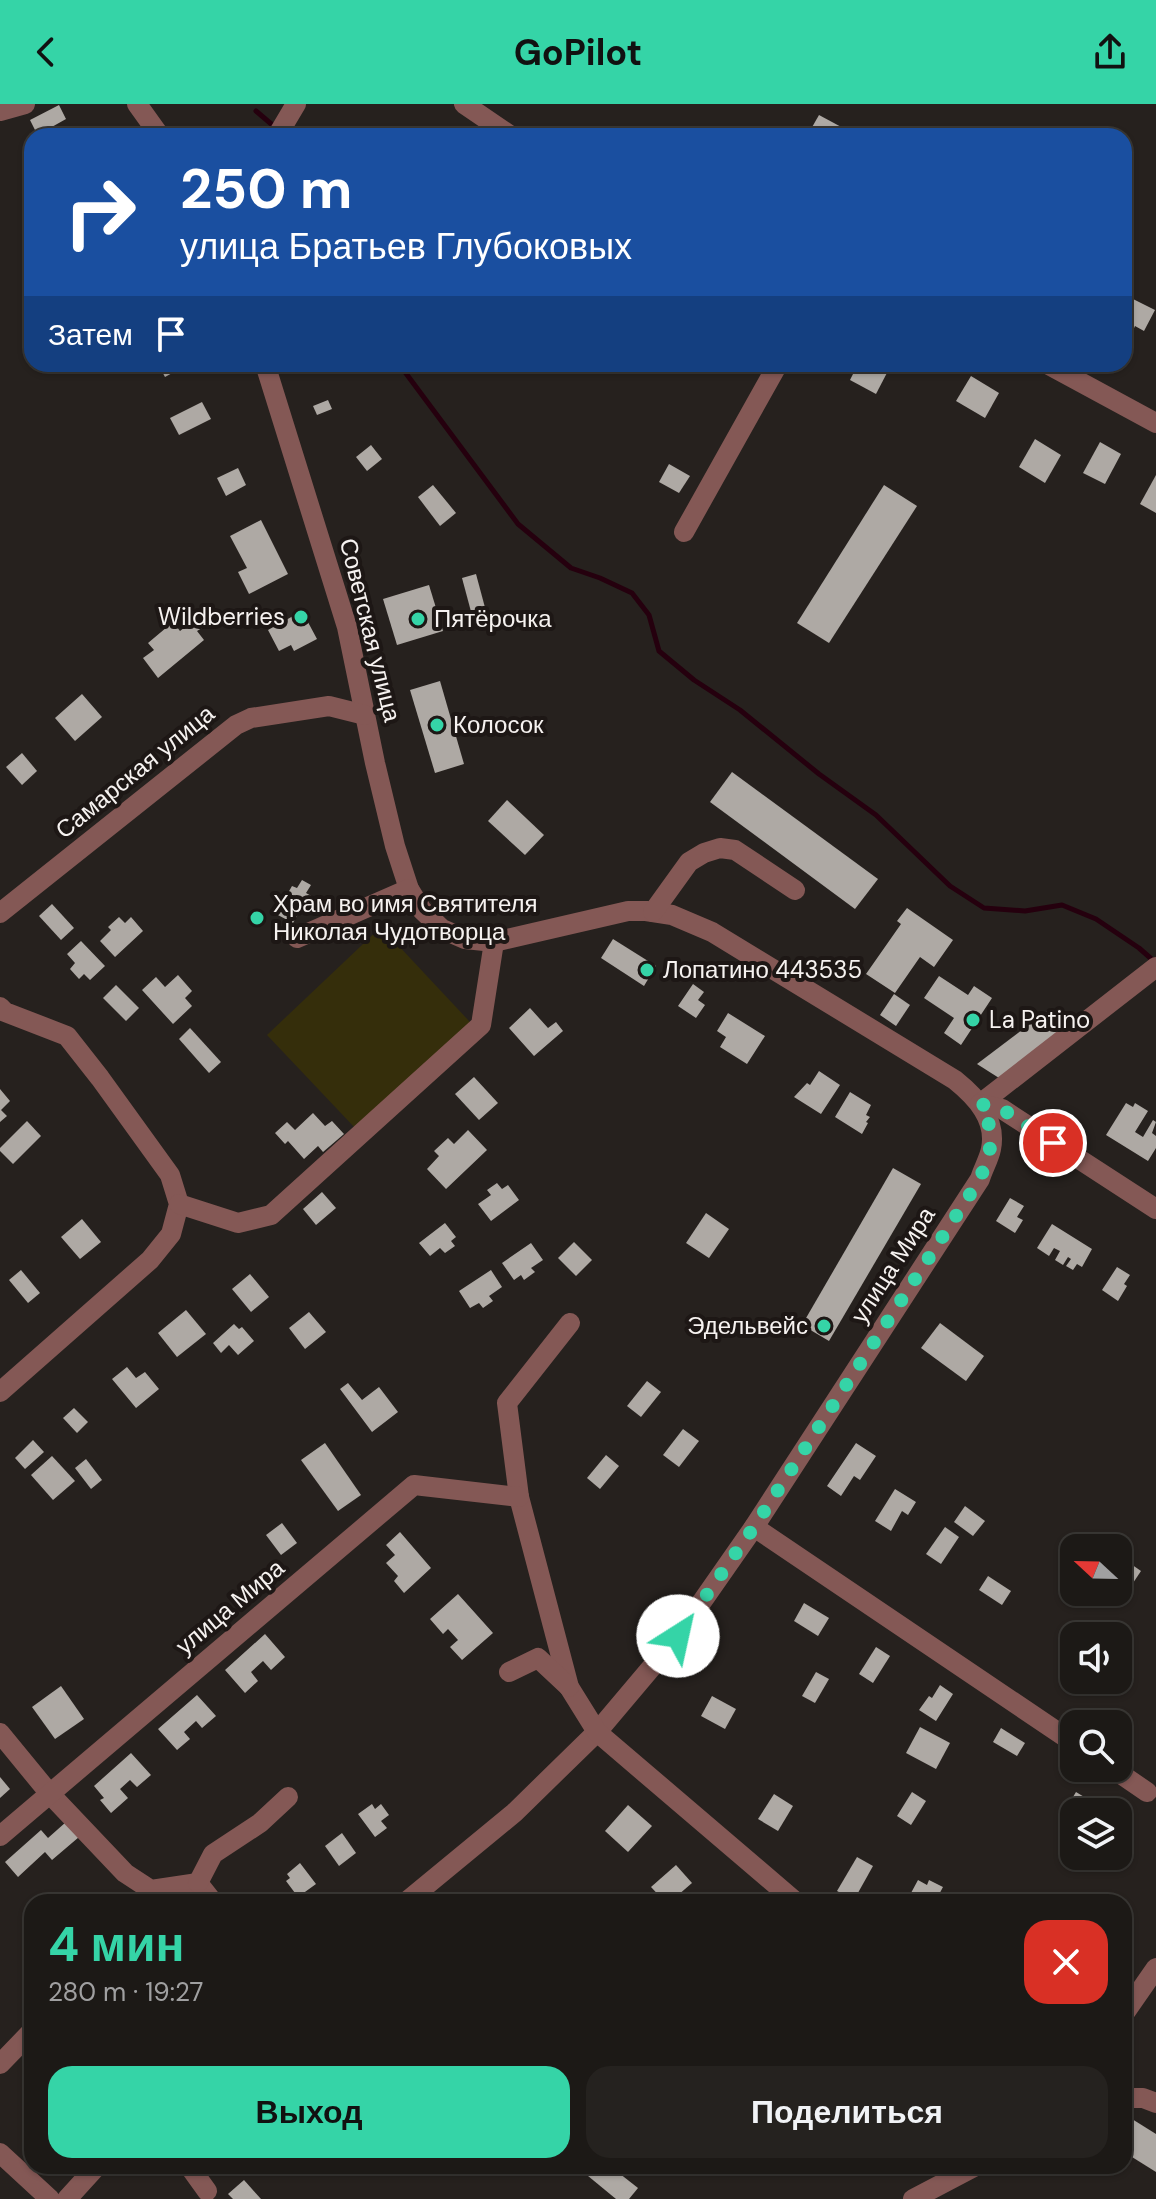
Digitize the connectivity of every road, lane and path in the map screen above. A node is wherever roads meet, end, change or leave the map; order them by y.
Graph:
1 (25, 104) edge
2 (137, 104) edge
3 (296, 104) edge
4 (464, 104) edge
5 (0, 111) edge
6 (154, 128) edge
7 (282, 128) edge
8 (499, 128) edge
9 (268, 372) edge
10 (774, 372) edge
11 (1062, 372) edge
12 (1156, 423) edge
13 (684, 532) dead end
14 (365, 715) junction
15 (409, 889) junction
16 (795, 890) dead end
17 (653, 912) junction
18 (0, 913) edge
19 (297, 938) dead end
20 (494, 942) junction
21 (1156, 967) edge
22 (0, 1007) edge
23 (980, 1104) junction
24 (179, 1204) junction
25 (1156, 1209) edge
26 (570, 1323) dead end
27 (0, 1392) edge
28 (519, 1497) junction
29 (754, 1527) junction
30 (509, 1672) dead end
31 (569, 1687) junction
32 (597, 1732) junction
33 (0, 1733) edge
34 (1060, 1734) edge
35 (1132, 1782) edge
36 (1147, 1792) dead end
37 (50, 1794) junction
38 (288, 1797) dead end
39 (0, 1836) edge
40 (198, 1883) junction
41 (146, 1894) edge
42 (156, 1894) edge
43 (207, 1894) edge
44 (416, 1894) edge
45 (787, 1894) edge
46 (1156, 1968) edge
47 (1132, 2002) edge
48 (24, 2039) edge
49 (0, 2064) edge
50 (1132, 2098) edge
51 (1156, 2103) edge
52 (0, 2153) edge
53 (90, 2174) edge
54 (195, 2174) edge
55 (961, 2174) edge
56 (207, 2191) dead end
57 (50, 2199) edge
58 (67, 2199) edge
59 (913, 2199) edge

1 - 5 street
2 - 6 street
3 - 7 street
4 - 8 street
9 - 14 street, Советская улица
10 - 13 street
11 - 12 street
14 - 15 street, Советская улица
14 - 18 street, Самарская улица
15 - 19 street
15 - 20 street, Советская улица
16 - 17 street
17 - 20 street
17 - 23 street
20 - 24 street
21 - 23 street
22 - 24 street
23 - 25 street
23 - 29 street, улица Мира
24 - 27 street
26 - 28 street
28 - 31 street
28 - 37 street, улица Мира
29 - 32 street, улица Мира
29 - 34 street
30 - 31 street
31 - 32 street
32 - 44 street, улица Мира
32 - 45 street
33 - 37 street
35 - 36 street
37 - 39 street, улица Мира
37 - 41 street
38 - 40 street
40 - 42 street
40 - 43 street
46 - 47 street
48 - 49 street
50 - 51 street
52 - 57 street
53 - 58 street
54 - 56 street
55 - 59 street

